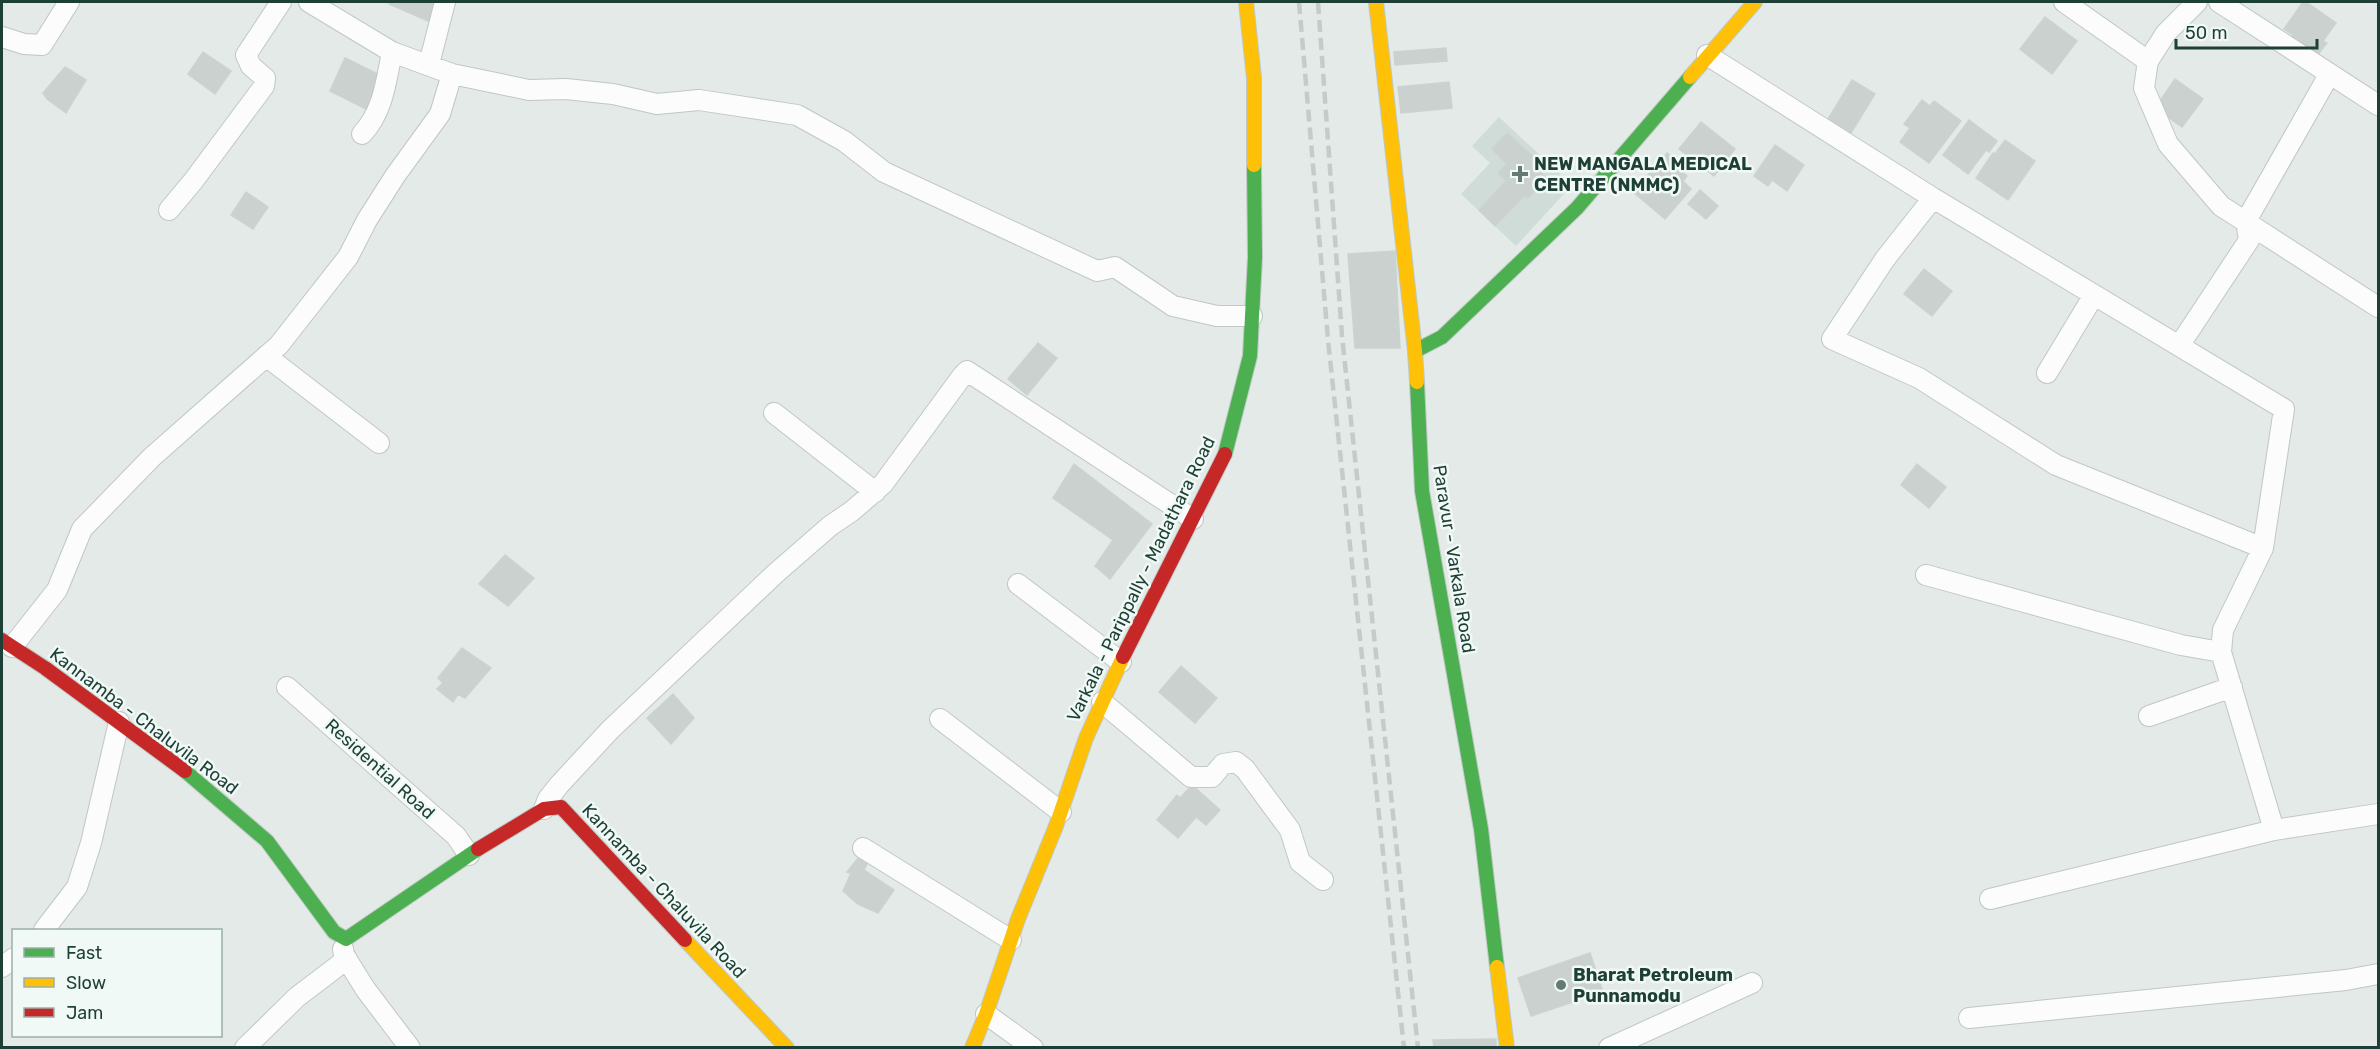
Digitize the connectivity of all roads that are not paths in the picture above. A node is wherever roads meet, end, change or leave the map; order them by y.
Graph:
1 (69, 2) edge
2 (281, 2) edge
3 (309, 2) edge
4 (445, 2) edge
5 (1246, 2) edge
6 (1376, 2) edge
7 (1755, 2) edge
8 (2064, 2) edge
9 (2197, 2) edge
10 (2218, 2) edge
11 (2, 37) edge
12 (392, 52) junction
13 (1707, 55) junction
14 (2148, 61) junction
15 (429, 64) junction
16 (452, 74) junction
17 (2329, 75) junction
18 (2379, 105) edge
19 (362, 134) dead end
20 (1933, 198) junction
21 (169, 210) dead end
22 (2246, 221) junction
23 (2094, 295) junction
24 (2379, 307) edge
25 (1252, 316) junction
26 (2180, 346) junction
27 (1415, 351) junction
28 (266, 356) junction
29 (2047, 373) dead end
30 (774, 413) dead end
31 (379, 443) dead end
32 (874, 492) junction
33 (1193, 519) junction
34 (2263, 548) junction
35 (1926, 575) dead end
36 (1018, 584) dead end
37 (7, 643) edge
38 (2222, 652) junction
39 (1121, 662) junction
40 (287, 687) dead end
41 (2232, 687) junction
42 (1102, 702) junction
43 (2148, 717) dead end
44 (940, 719) dead end
45 (119, 722) junction
46 (544, 809) junction
47 (1061, 812) junction
48 (2379, 814) edge
49 (2274, 830) junction
50 (863, 848) dead end
51 (470, 855) junction
52 (1323, 880) dead end
53 (1990, 899) dead end
54 (45, 929) edge
55 (1011, 940) junction
56 (346, 949) junction
57 (2379, 974) edge
58 (1752, 982) dead end
59 (987, 1014) junction
60 (1969, 1018) dead end
61 (245, 1047) edge
62 (410, 1047) edge
63 (787, 1047) edge
64 (972, 1047) edge
65 (1032, 1047) edge
66 (1507, 1047) edge
67 (1609, 1047) edge

1 - 11 street
2 - 21 street
3 - 12 street
4 - 15 street
5 - 25 main road, Varkala - Parippally - Madathara Road
6 - 27 main road, Paravur - Varkala Road
7 - 13 main road
8 - 14 street
9 - 14 street
10 - 17 street
12 - 15 street
12 - 19 street
13 - 20 street
13 - 27 main road
14 - 22 street
15 - 16 street
16 - 25 street
16 - 28 street
17 - 18 street
17 - 22 street
20 - 23 street
20 - 34 street
22 - 24 street
22 - 26 street
23 - 26 street
23 - 29 street
25 - 33 main road, Varkala - Parippally - Madathara Road
26 - 34 street
27 - 66 main road, Paravur - Varkala Road
28 - 31 street
28 - 37 street
30 - 32 street
32 - 33 street
32 - 46 street
33 - 39 main road, Varkala - Parippally - Madathara Road
34 - 38 street
35 - 38 street
36 - 39 street
37 - 45 main road, Kannamba - Chaluvila Road
38 - 41 street
39 - 42 main road, Varkala - Parippally - Madathara Road
40 - 51 street, Residential Road
41 - 43 street
41 - 49 street
42 - 47 main road, Varkala - Parippally - Madathara Road
42 - 52 street
44 - 47 street
45 - 54 street
45 - 56 main road, Kannamba - Chaluvila Road
46 - 51 main road
46 - 63 main road, Kannamba - Chaluvila Road
47 - 55 main road, Varkala - Parippally - Madathara Road
48 - 49 street
49 - 53 street
50 - 55 street
51 - 56 main road
55 - 59 main road, Varkala - Parippally - Madathara Road
56 - 61 street
56 - 62 street
57 - 60 street
58 - 67 street
59 - 64 main road, Varkala - Parippally - Madathara Road
59 - 65 street

